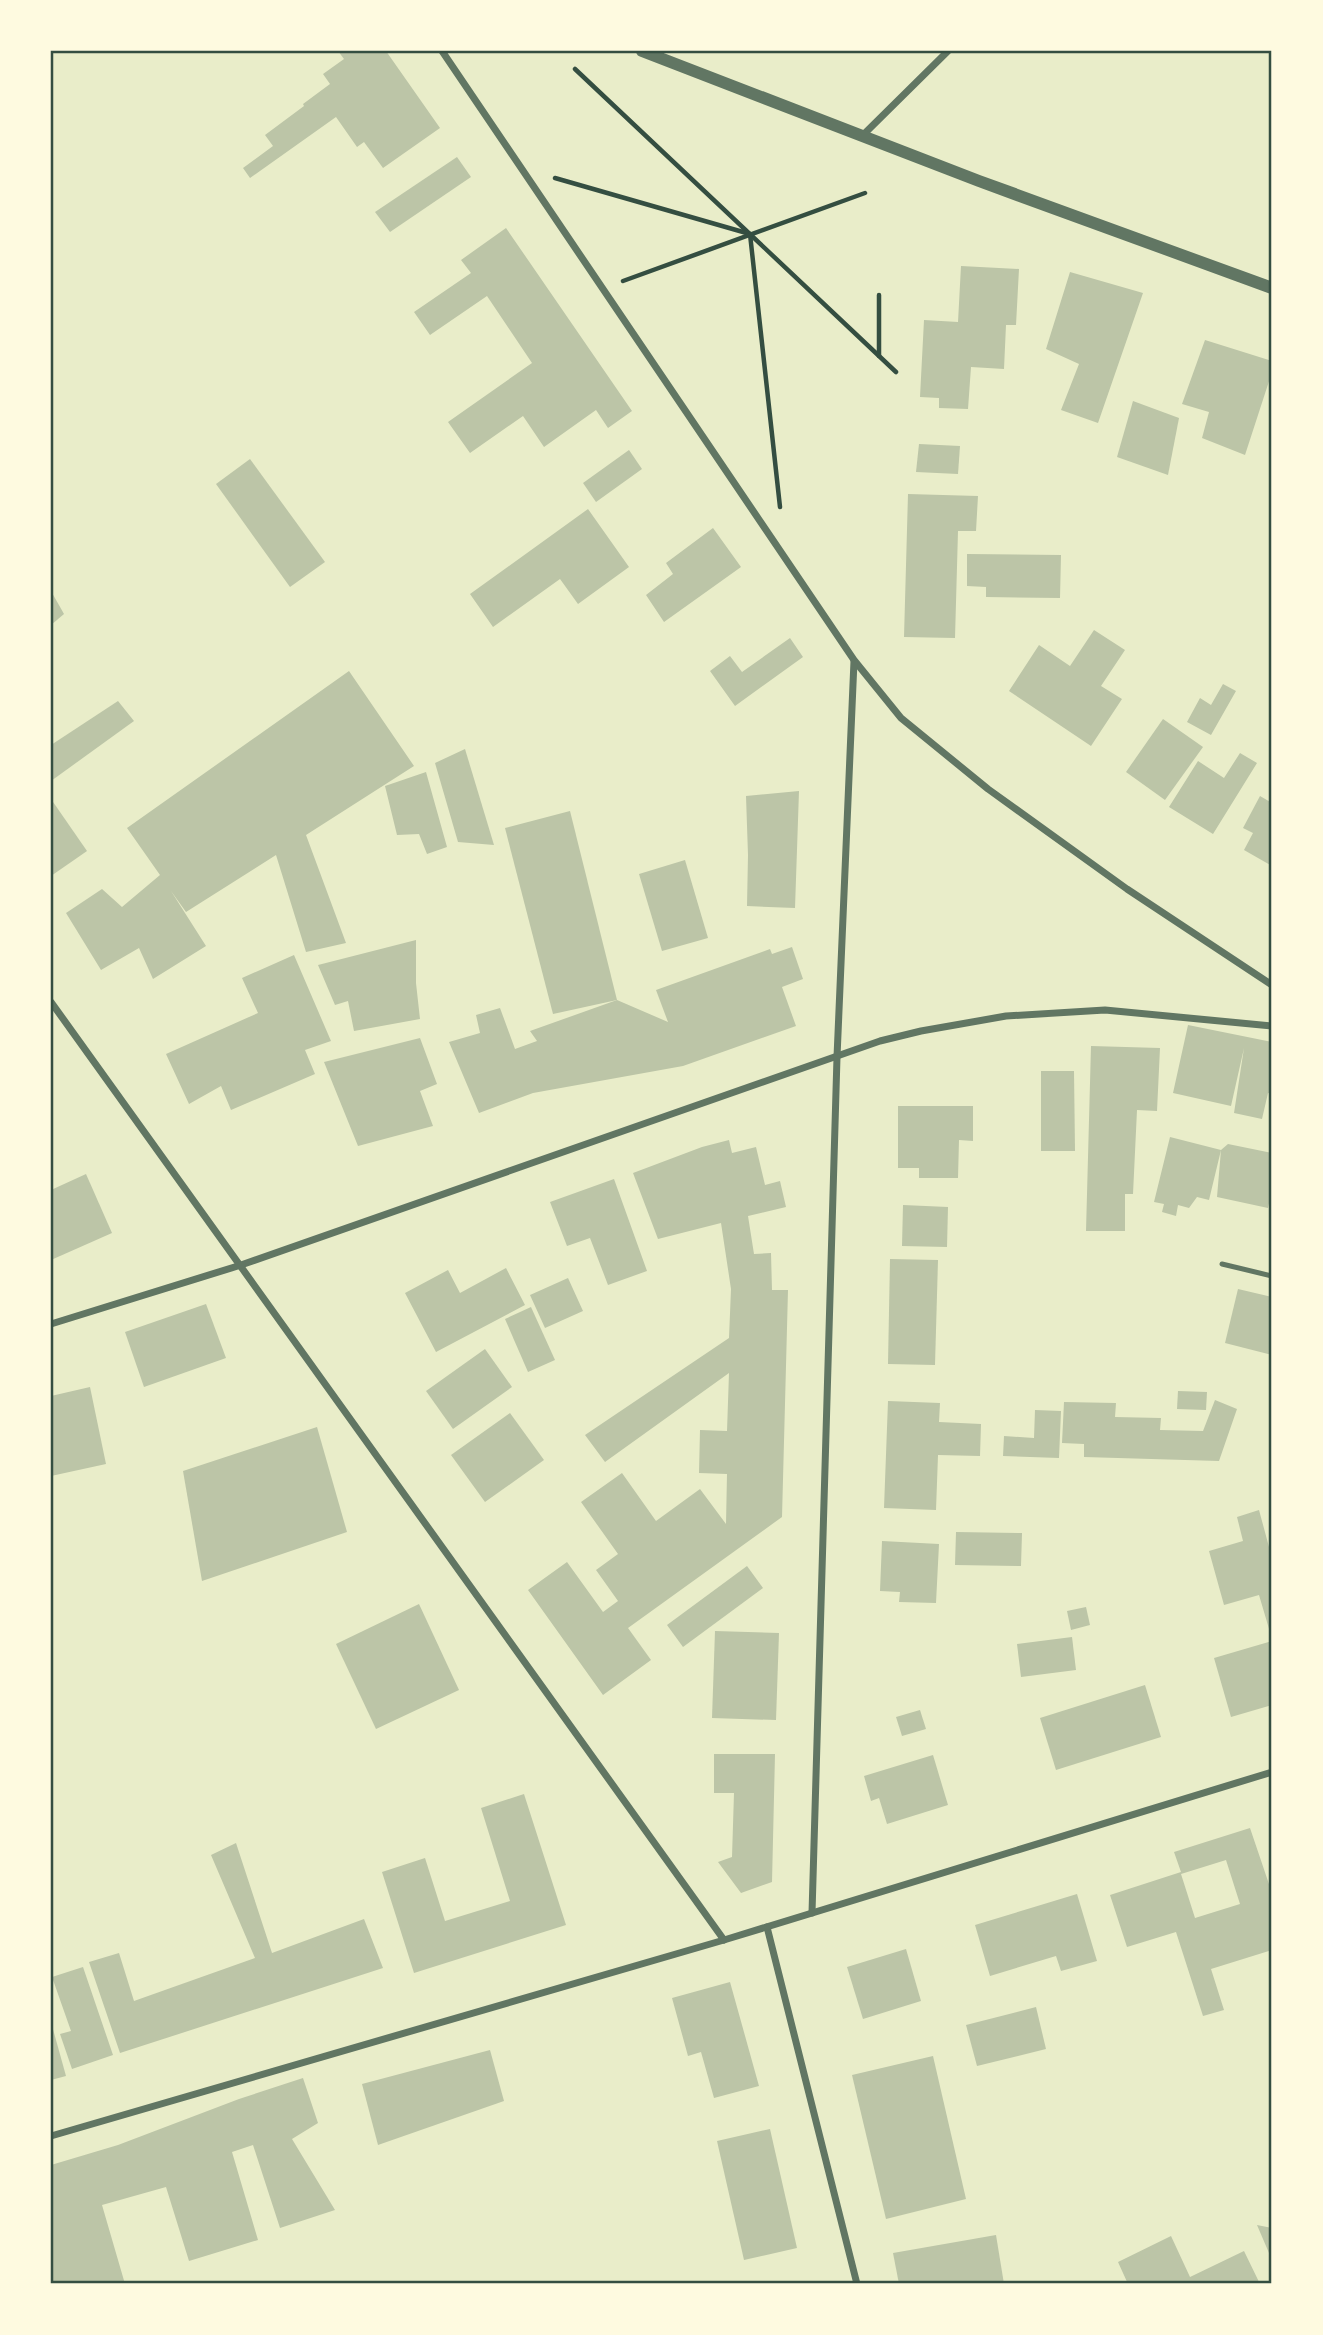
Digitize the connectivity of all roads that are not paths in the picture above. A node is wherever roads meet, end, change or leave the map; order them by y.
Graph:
1 (442, 51) edge
2 (642, 51) edge
3 (948, 51) edge
4 (862, 136) junction
5 (1272, 288) edge
6 (854, 660) junction
7 (1272, 985) edge
8 (51, 1002) edge
9 (1272, 1026) edge
10 (837, 1057) junction
11 (1222, 1264) dead end
12 (241, 1265) junction
13 (1272, 1276) edge
14 (51, 1324) edge
15 (1272, 1772) edge
16 (812, 1913) junction
17 (767, 1927) junction
18 (724, 1940) junction
19 (51, 2136) edge
20 (857, 2284) edge

1 - 6 street
2 - 4 street
3 - 4 street
4 - 5 street
6 - 7 street
6 - 10 street
8 - 12 street
9 - 10 street
10 - 12 street
10 - 16 street
11 - 13 lane
12 - 14 street
12 - 18 street
15 - 16 street
16 - 17 street
17 - 18 street
17 - 20 street
18 - 19 street

